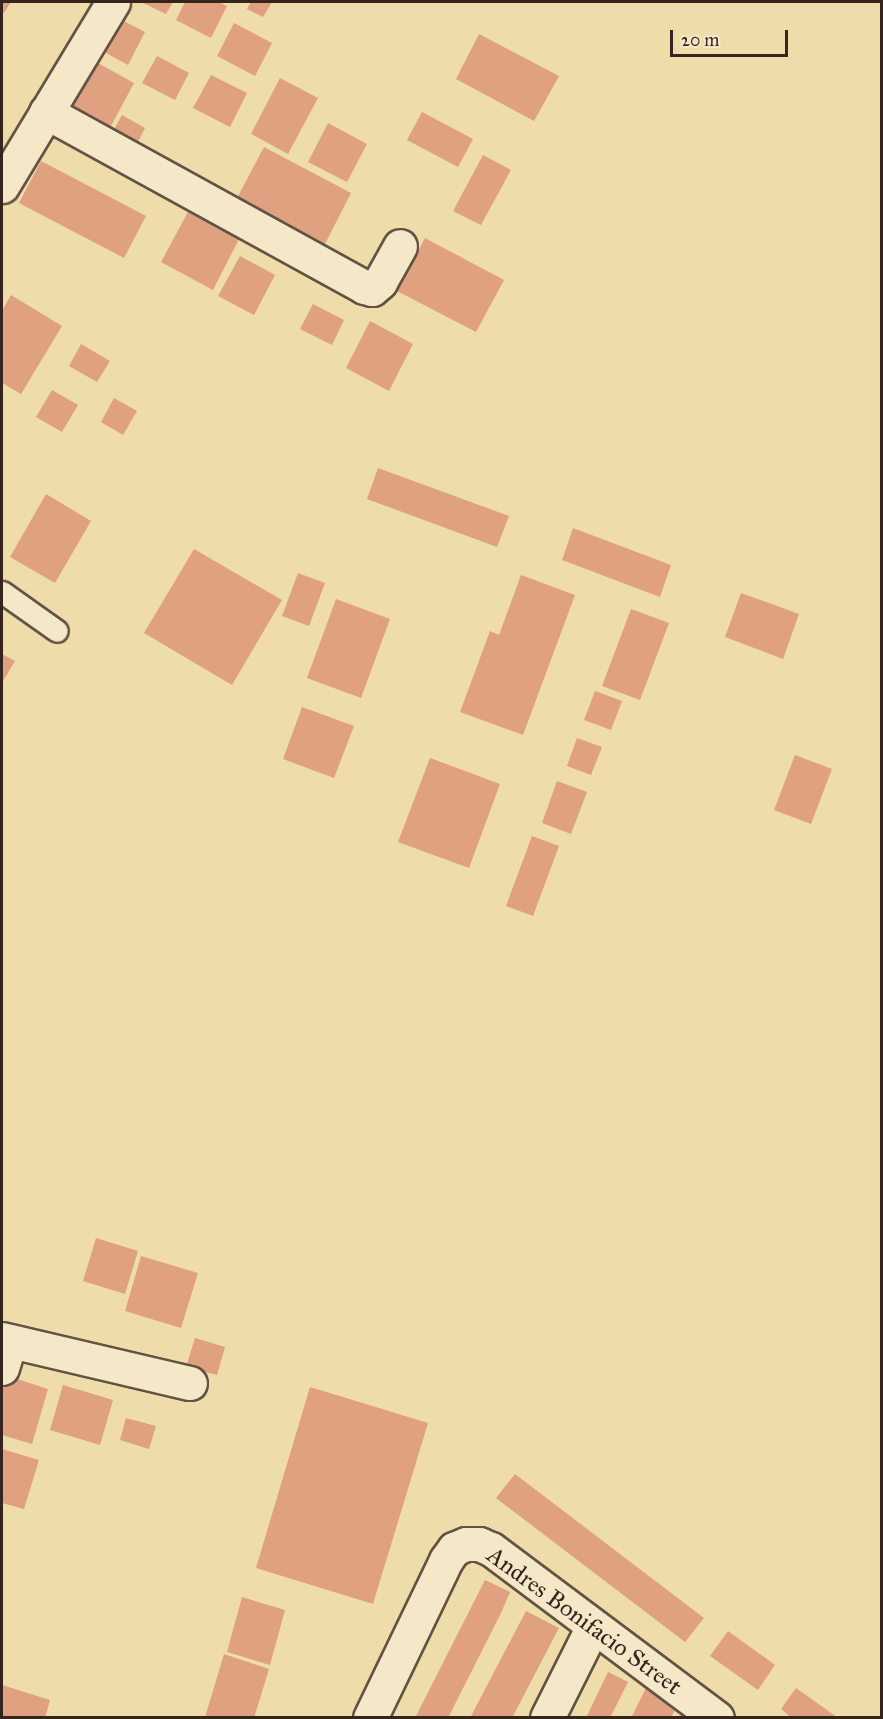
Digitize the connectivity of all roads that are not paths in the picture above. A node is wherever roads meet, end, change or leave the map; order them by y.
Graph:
1 (113, 2) edge
2 (46, 112) junction
3 (2, 186) edge
4 (400, 246) dead end
5 (2, 592) edge
6 (57, 631) dead end
7 (4, 1349) edge
8 (190, 1383) dead end
9 (593, 1626) junction
10 (709, 1715) edge
11 (370, 1718) edge
12 (547, 1718) edge

1 - 2 street
2 - 3 street
2 - 4 street
5 - 6 lane
7 - 8 street
9 - 10 street, Andres Bonifacio Street
9 - 11 street, Andres Bonifacio Street
9 - 12 street

